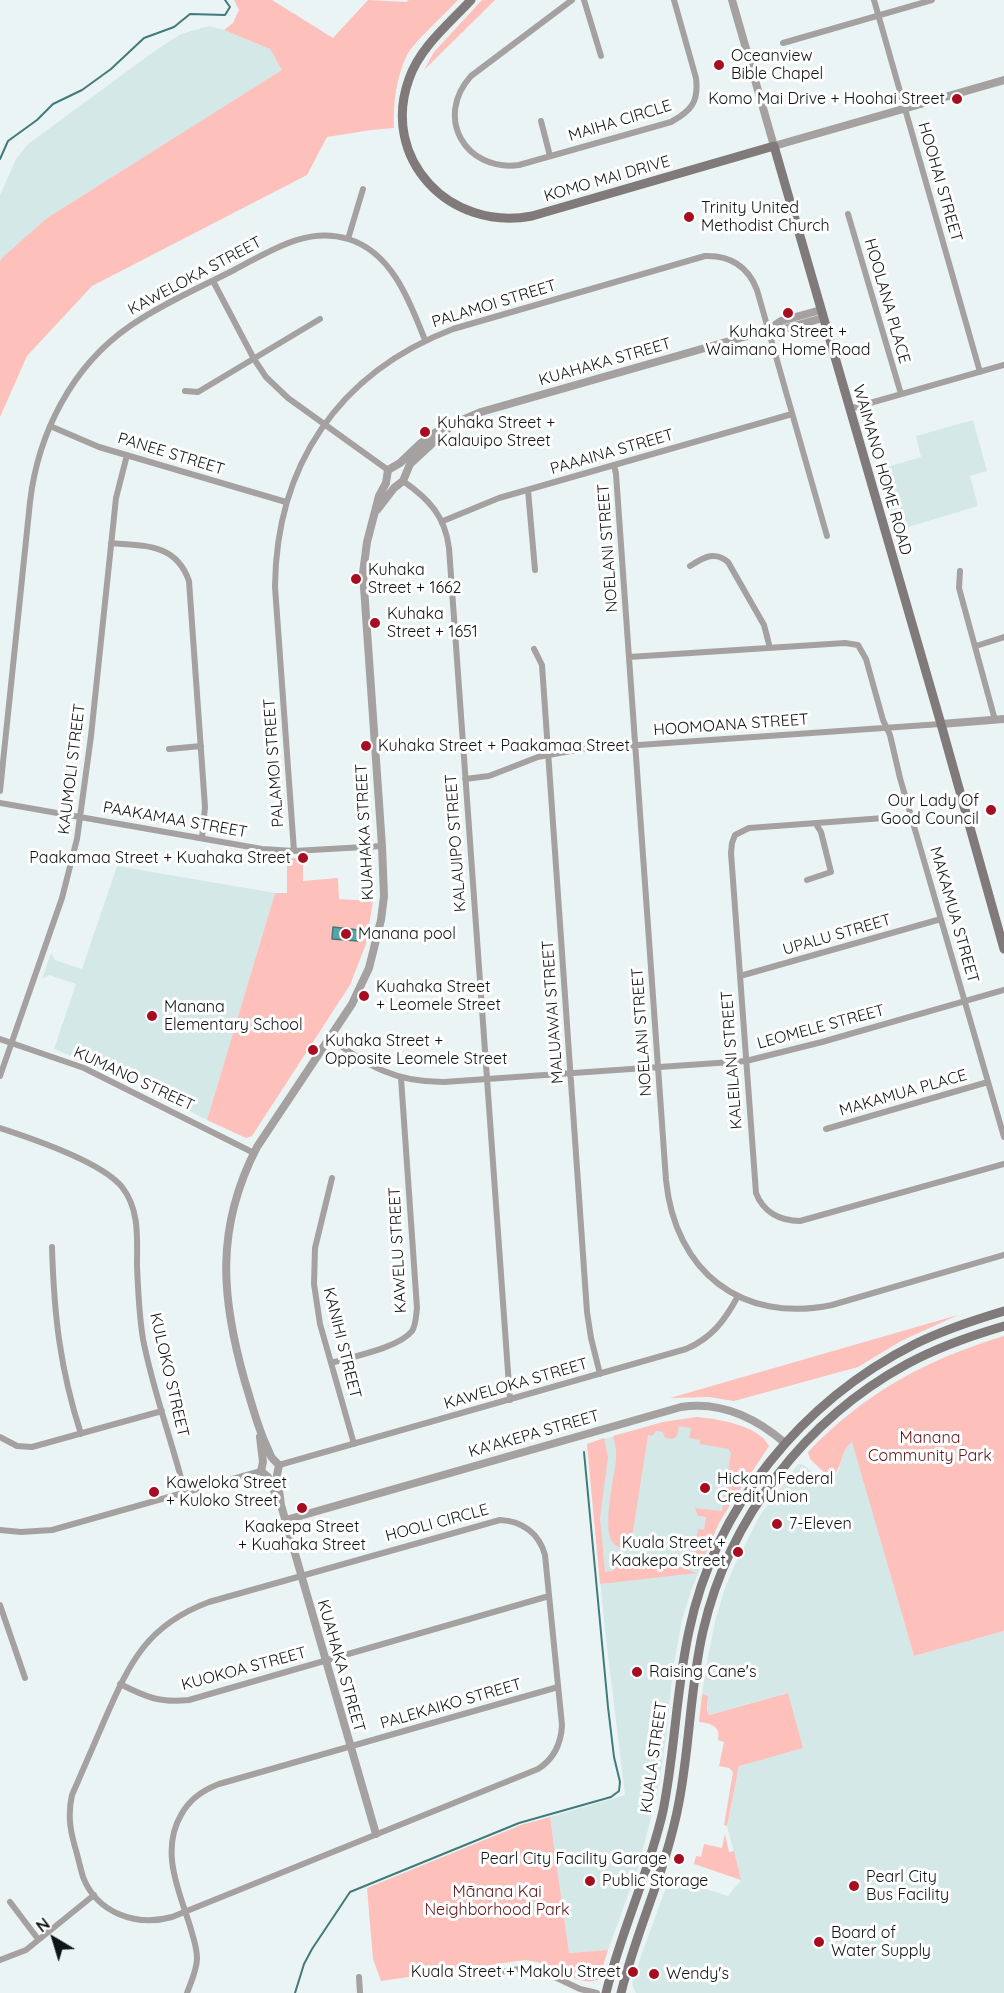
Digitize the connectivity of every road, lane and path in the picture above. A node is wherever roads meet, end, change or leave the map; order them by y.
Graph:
1 (471, 0) edge
2 (573, 0) edge
3 (584, 0) edge
4 (674, 0) edge
5 (732, 0) edge
6 (874, 0) edge
7 (932, 0) edge
8 (878, 15) junction
9 (783, 42) dead end
10 (601, 56) dead end
11 (1004, 80) edge
12 (905, 109) junction
13 (541, 121) dead end
14 (774, 146) junction
15 (550, 156) junction
16 (363, 189) dead end
17 (848, 214) dead end
18 (348, 238) junction
19 (213, 281) junction
20 (822, 314) junction
21 (320, 320) dead end
22 (768, 330) junction
23 (425, 340) junction
24 (254, 359) junction
25 (1004, 365) edge
26 (980, 372) junction
27 (185, 391) dead end
28 (901, 394) junction
29 (849, 409) junction
30 (792, 414) junction
31 (325, 424) junction
32 (452, 425) junction
33 (50, 426) junction
34 (128, 455) junction
35 (614, 465) junction
36 (390, 471) junction
37 (402, 480) junction
38 (528, 490) junction
39 (286, 502) junction
40 (375, 512) junction
41 (443, 521) junction
42 (827, 536) dead end
43 (111, 543) junction
44 (690, 566) dead end
45 (535, 570) dead end
46 (960, 570) dead end
47 (1004, 637) edge
48 (976, 646) junction
49 (770, 648) junction
50 (534, 649) dead end
51 (629, 657) junction
52 (1000, 720) edge
53 (941, 724) junction
54 (886, 727) junction
55 (636, 745) junction
56 (201, 746) junction
57 (169, 749) dead end
58 (548, 755) junction
59 (465, 779) junction
60 (0, 791) edge
61 (0, 803) edge
62 (911, 816) junction
63 (81, 817) junction
64 (816, 824) junction
65 (202, 838) junction
66 (382, 846) junction
67 (294, 851) junction
68 (807, 880) dead end
69 (941, 919) junction
70 (1002, 932) edge
71 (1004, 949) edge
72 (740, 976) junction
73 (1004, 990) edge
74 (965, 1001) junction
75 (329, 1038) junction
76 (0, 1039) edge
77 (12, 1043) junction
78 (746, 1061) junction
79 (658, 1067) junction
80 (571, 1073) junction
81 (0, 1076) edge
82 (401, 1078) junction
83 (486, 1079) junction
84 (988, 1082) junction
85 (0, 1128) edge
86 (826, 1129) dead end
87 (1004, 1137) edge
88 (254, 1152) junction
89 (1004, 1164) edge
90 (332, 1178) dead end
91 (52, 1247) dead end
92 (1004, 1255) edge
93 (738, 1296) junction
94 (1004, 1311) edge
95 (1004, 1326) edge
96 (331, 1363) junction
97 (600, 1374) junction
98 (510, 1400) junction
99 (162, 1411) junction
100 (260, 1433) junction
101 (81, 1434) junction
102 (0, 1437) edge
103 (786, 1443) junction
104 (354, 1444) junction
105 (797, 1452) junction
106 (272, 1459) junction
107 (263, 1462) junction
108 (279, 1466) junction
109 (261, 1471) junction
110 (277, 1475) junction
111 (268, 1477) junction
112 (185, 1492) junction
113 (281, 1505) junction
114 (286, 1520) junction
115 (0, 1530) edge
116 (708, 1570) junction
117 (301, 1575) junction
118 (721, 1576) junction
119 (549, 1596) junction
120 (0, 1605) edge
121 (325, 1661) junction
122 (25, 1678) dead end
123 (120, 1684) junction
124 (558, 1687) junction
125 (350, 1747) junction
126 (376, 1834) junction
127 (650, 1858) junction
128 (664, 1863) junction
129 (94, 1895) junction
130 (10, 1902) dead end
131 (185, 1911) junction
132 (39, 1940) junction
133 (0, 1960) edge
134 (482, 1975) dead end
135 (359, 1977) dead end
136 (187, 1993) edge
137 (360, 1993) edge
138 (597, 1993) edge
139 (606, 1993) edge
140 (621, 1993) edge

1 - 14 main road, KOMO MAI DRIVE
2 - 15 street, MAIHA CIRCLE
3 - 10 street
4 - 15 street, MAIHA CIRCLE
5 - 14 street, WAIMANO HOME ROAD
6 - 8 street, HOOHAI STREET
7 - 8 street
8 - 9 street
8 - 12 street, HOOHAI STREET
11 - 12 street, KOMO MAI DRIVE
12 - 14 street, KOMO MAI DRIVE
12 - 26 street, HOOHAI STREET
13 - 15 street, MAIHA CIRCLE
14 - 20 main road, WAIMANO HOME ROAD
16 - 18 street
17 - 28 street, HOOLANA PLACE
18 - 19 street, KAWELOKA STREET
18 - 23 street, KAWELOKA STREET
19 - 24 street
19 - 33 street, KAWELOKA STREET
20 - 22 street, KUAHAKA STREET
20 - 29 main road, WAIMANO HOME ROAD
21 - 24 street
22 - 23 street, PALAMOI STREET
22 - 30 street, PALAMOI STREET
22 - 32 street, KUAHAKA STREET
23 - 31 street, PALAMOI STREET
24 - 27 street
24 - 31 street
25 - 26 street
26 - 28 street
28 - 29 street
29 - 53 main road, WAIMANO HOME ROAD
30 - 35 street, PAAAINA STREET
30 - 42 street, PALAMOI STREET
31 - 36 street
31 - 39 street, PALAMOI STREET
32 - 36 street, KUAHAKA STREET
32 - 37 street, KUAHAKA STREET
33 - 34 street, PANEE STREET
33 - 60 street, KAWELOKA STREET
34 - 39 street, PANEE STREET
34 - 43 street, KAUMOLI STREET
35 - 38 street, PAAAINA STREET
35 - 51 street, NOELANI STREET
36 - 37 street
36 - 37 street
36 - 40 street, KUAHAKA STREET
37 - 40 street, KUAHAKA STREET
37 - 41 street, KALAUIPO STREET
38 - 41 street, PAAAINA STREET
38 - 45 street
39 - 67 street, PALAMOI STREET
40 - 66 street, KUAHAKA STREET
41 - 59 street, KALAUIPO STREET
43 - 56 street
43 - 63 street, KAUMOLI STREET
44 - 49 street
46 - 48 street
47 - 48 street
48 - 52 street
49 - 51 street, MAKAMUA STREET
49 - 54 street, MAKAMUA STREET
50 - 58 street, MALUAWAI STREET
51 - 55 street, NOELANI STREET
52 - 53 street, HOOMOANA STREET
53 - 54 street, HOOMOANA STREET
53 - 70 main road, WAIMANO HOME ROAD
54 - 55 street, HOOMOANA STREET
54 - 62 street, MAKAMUA STREET
55 - 58 street, HOOMOANA STREET
55 - 79 street, NOELANI STREET
56 - 57 street
56 - 65 street
58 - 59 street, HOOMOANA STREET
58 - 80 street, MALUAWAI STREET
59 - 83 street, KALAUIPO STREET
61 - 63 street, PAAKAMAA STREET
62 - 64 street, KALEILANI STREET
62 - 69 street, MAKAMUA STREET
63 - 65 street, PAAKAMAA STREET
63 - 77 street, KAUMOLI STREET
64 - 68 street
64 - 72 street, KALEILANI STREET
65 - 67 street, PAAKAMAA STREET
66 - 67 street, PAAKAMAA STREET
66 - 75 street, KUAHAKA STREET
69 - 72 street, UPALU STREET
69 - 74 street, MAKAMUA STREET
70 - 71 main road, WAIMANO HOME ROAD
72 - 78 street, KALEILANI STREET
73 - 74 street, LEOMELE STREET
74 - 78 street, LEOMELE STREET
74 - 84 street, MAKAMUA STREET
75 - 82 street, LEOMELE STREET
75 - 88 street, KUAHAKA STREET
76 - 77 street, KUMANO STREET
77 - 81 street, KAUMOLI STREET
77 - 88 street, KUMANO STREET
78 - 79 street, LEOMELE STREET
78 - 89 street, KALEILANI STREET
79 - 80 street, LEOMELE STREET
79 - 93 street, NOELANI STREET
80 - 83 street, LEOMELE STREET
80 - 97 street, MALUAWAI STREET
82 - 83 street, LEOMELE STREET
82 - 96 street, KAWELU STREET
83 - 98 street, KALAUIPO STREET
84 - 86 street, MAKAMUA PLACE
84 - 87 street, MAKAMUA STREET
85 - 99 street, KULOKO STREET
88 - 100 street, KUAHAKA STREET
90 - 96 street, KANIHI STREET
91 - 101 street
92 - 93 street, NOELANI STREET
93 - 97 street, KAWELOKA STREET
94 - 103 main road, KUALA STREET
95 - 105 main road
96 - 104 street, KANIHI STREET
97 - 98 street, KAWELOKA STREET
98 - 104 street, KAWELOKA STREET
99 - 101 street
99 - 112 street, KULOKO STREET
100 - 106 street, KUAHAKA STREET
100 - 107 street, KUAHAKA STREET
101 - 102 street
103 - 105 main road
103 - 114 street, KA'AKEPA STREET
103 - 116 main road, KUALA STREET
104 - 108 street, KAWELOKA STREET
105 - 118 main road
106 - 107 street
106 - 108 street
107 - 109 street
108 - 110 street
109 - 111 street
109 - 112 street
110 - 111 street
110 - 113 street, KUAHAKA STREET
111 - 113 street, KUAHAKA STREET
112 - 115 street
113 - 114 street, KUAHAKA STREET
114 - 117 street, KUAHAKA STREET
116 - 118 main road
116 - 127 main road, KUALA STREET
117 - 119 street, HOOLI CIRCLE
117 - 121 street, KUAHAKA STREET
117 - 123 street, HOOLI CIRCLE
118 - 128 main road
119 - 121 street, KUOKOA STREET
119 - 124 street, HOOLI CIRCLE
120 - 122 street
121 - 123 street, KUOKOA STREET
121 - 125 street, KUAHAKA STREET
123 - 129 street, HOOLI CIRCLE
124 - 125 street, PALEKAIKO STREET
124 - 126 street, HOOLI CIRCLE
125 - 126 street, KUAHAKA STREET
125 - 131 street, PALEKAIKO STREET
126 - 131 street, HOOLI CIRCLE
127 - 128 main road
127 - 139 main road, KUALA STREET
128 - 140 main road
129 - 131 street, HOOLI CIRCLE
129 - 132 street
130 - 132 street
131 - 136 street, PALEKAIKO STREET
132 - 133 street
134 - 138 street
135 - 137 street

